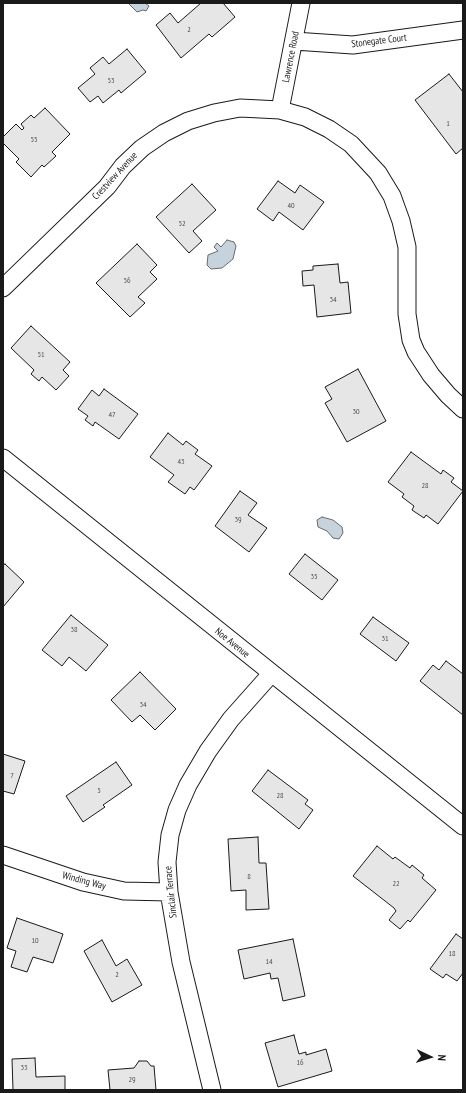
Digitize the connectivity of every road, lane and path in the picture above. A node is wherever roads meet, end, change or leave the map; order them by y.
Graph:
1 (302, 3) edge
2 (463, 30) edge
3 (294, 41) junction
4 (280, 110) junction
5 (3, 288) edge
6 (463, 409) edge
7 (3, 458) edge
8 (271, 674) junction
9 (463, 826) edge
10 (3, 855) edge
11 (169, 892) junction
12 (212, 1090) edge

1 - 3 street, Lawrence Road
2 - 3 street, Stonegate Court
3 - 4 street, Lawrence Road
4 - 5 street, Crestview Avenue
4 - 6 street, Crestview Avenue
7 - 8 street, Noe Avenue
8 - 9 street, Noe Avenue
8 - 11 street, Sinclair Terrace
10 - 11 street, Winding Way
11 - 12 street, Sinclair Terrace

